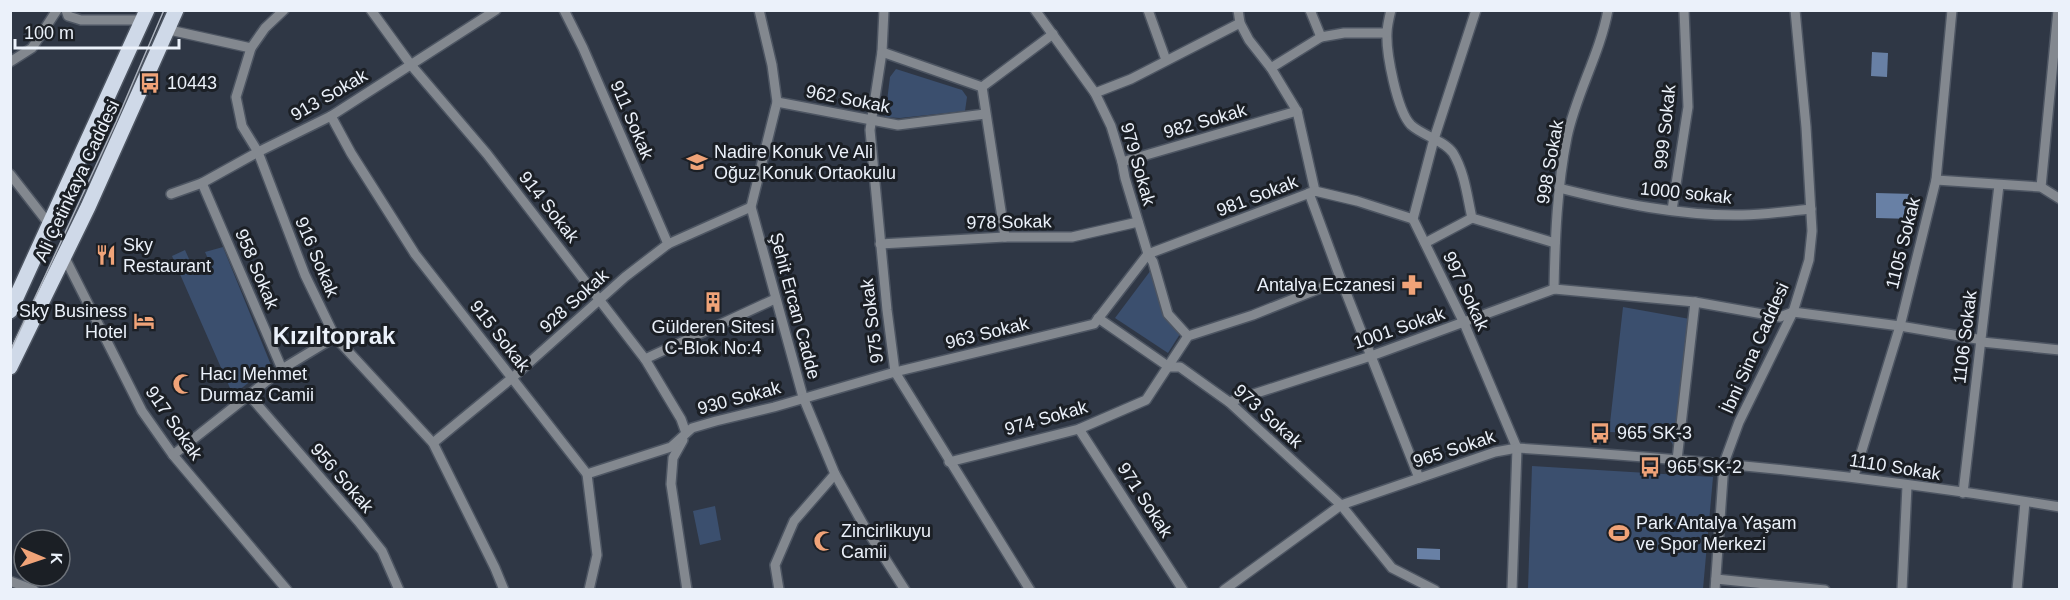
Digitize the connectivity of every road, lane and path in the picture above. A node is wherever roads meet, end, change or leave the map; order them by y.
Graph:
1 (57, 10) edge
2 (66, 10) edge
3 (284, 10) edge
4 (371, 10) edge
5 (496, 10) edge
6 (564, 10) edge
7 (759, 10) edge
8 (884, 10) edge
9 (1035, 10) edge
10 (1148, 10) edge
11 (1238, 10) edge
12 (1310, 10) edge
13 (1390, 10) edge
14 (1476, 10) edge
15 (1608, 10) edge
16 (1684, 10) edge
17 (1795, 10) edge
18 (1952, 10) edge
19 (2058, 10) edge
20 (145, 15) edge
21 (173, 17) edge
22 (1240, 23) junction
23 (1386, 33) junction
24 (1053, 34) junction
25 (1321, 38) junction
26 (251, 48) junction
27 (882, 52) junction
28 (1167, 60) junction
29 (10, 62) edge
30 (411, 65) junction
31 (1271, 68) junction
32 (982, 87) junction
33 (1095, 93) junction
34 (777, 102) junction
35 (1297, 111) junction
36 (985, 114) junction
37 (332, 116) junction
38 (871, 120) junction
39 (1434, 139) junction
40 (258, 152) junction
41 (1122, 162) junction
42 (10, 174) edge
43 (1936, 180) junction
44 (202, 183) junction
45 (1999, 184) junction
46 (2041, 187) junction
47 (1559, 188) junction
48 (1312, 192) junction
49 (171, 194) dead end
50 (2060, 199) edge
51 (751, 207) junction
52 (1811, 209) junction
53 (1672, 210) junction
54 (1472, 218) junction
55 (1413, 219) junction
56 (1138, 222) junction
57 (49, 224) junction
58 (1005, 237) junction
59 (1425, 243) junction
60 (1555, 243) junction
61 (668, 244) junction
62 (880, 244) junction
63 (1148, 254) junction
64 (64, 256) junction
65 (1341, 280) junction
66 (1554, 289) junction
67 (775, 299) junction
68 (600, 300) junction
69 (1695, 302) junction
70 (12, 307) edge
71 (1793, 312) junction
72 (1098, 318) junction
73 (1464, 323) junction
74 (1900, 326) junction
75 (1188, 336) junction
76 (335, 337) junction
77 (1982, 342) junction
78 (2060, 350) edge
79 (1371, 356) junction
80 (645, 359) junction
81 (10, 367) edge
82 (1169, 367) junction
83 (282, 369) junction
84 (895, 372) junction
85 (512, 378) junction
86 (249, 395) junction
87 (803, 398) junction
88 (1229, 402) junction
89 (1079, 429) junction
90 (686, 433) junction
91 (433, 443) junction
92 (1517, 448) junction
93 (173, 455) junction
94 (1677, 460) junction
95 (949, 462) junction
96 (1724, 463) junction
97 (587, 474) junction
98 (835, 474) junction
99 (1854, 476) junction
100 (1419, 478) junction
101 (1907, 486) junction
102 (1963, 493) junction
103 (2025, 502) junction
104 (1341, 505) junction
105 (2060, 507) edge
106 (1716, 579) junction
107 (10, 581) edge
108 (1818, 589) edge
109 (34, 590) edge
110 (286, 590) edge
111 (399, 590) edge
112 (504, 590) edge
113 (590, 590) edge
114 (687, 590) edge
115 (779, 590) edge
116 (905, 590) edge
117 (1030, 590) edge
118 (1183, 590) edge
119 (1224, 590) edge
120 (1435, 590) edge
121 (1512, 590) edge
122 (1715, 590) edge
123 (1825, 590) edge
124 (1902, 590) edge
125 (2017, 590) edge

1 - 29 street
2 - 20 street
3 - 26 street, 916 Sokak
4 - 30 street, 914 Sokak
5 - 30 street, 913 Sokak
6 - 61 street, 911 Sokak
7 - 34 street, Şehit Ercan Cadde
8 - 27 street, 975 Sokak
9 - 24 street, 979 Sokak
10 - 28 street
11 - 22 street
12 - 25 street
13 - 23 street
14 - 39 street
15 - 47 street, 998 Sokak
16 - 53 street, 999 Sokak
17 - 52 street, İbni Sina Caddesi
18 - 43 street, 1105 Sokak
19 - 46 street
20 - 57 main road
21 - 26 street
21 - 64 main road, Ali Çetinkaya Caddesi
22 - 28 street
22 - 31 street
23 - 25 street
23 - 39 street
24 - 32 street
24 - 33 street, 979 Sokak
25 - 31 street
26 - 40 street, 916 Sokak
27 - 32 street
27 - 38 street, 975 Sokak
28 - 33 street
30 - 37 street, 913 Sokak
30 - 68 street, 914 Sokak
31 - 35 street
32 - 36 street
33 - 41 street, 979 Sokak
34 - 38 street, 962 Sokak
34 - 51 street, Şehit Ercan Cadde
35 - 41 street, 982 Sokak
35 - 48 street
36 - 38 street, 962 Sokak
36 - 58 street
37 - 40 street, 913 Sokak
37 - 85 street, 915 Sokak
38 - 62 street, 975 Sokak
39 - 54 street
39 - 55 street
40 - 44 street, 913 Sokak
40 - 76 street, 916 Sokak
41 - 56 street, 979 Sokak
42 - 57 street
43 - 45 street
43 - 74 street, 1105 Sokak
44 - 49 street, 913 Sokak
44 - 83 street, 958 Sokak
45 - 46 street
45 - 77 street, 1106 Sokak
46 - 50 street
47 - 53 street, 1000 sokak
47 - 60 street, 998 Sokak
48 - 55 street, 981 Sokak
48 - 63 street, 981 Sokak
48 - 65 street
51 - 61 street, 928 Sokak
51 - 67 street, Şehit Ercan Cadde
52 - 53 street, 1000 sokak
52 - 71 street, İbni Sina Caddesi
54 - 59 street
54 - 60 street
55 - 59 street, 997 Sokak
56 - 58 street, 978 Sokak
56 - 63 street, 979 Sokak
57 - 70 main road
58 - 62 street, 978 Sokak
59 - 73 street, 997 Sokak
60 - 66 street, 998 Sokak
61 - 68 street, 928 Sokak
62 - 84 street, 975 Sokak
63 - 72 street, 963 Sokak
63 - 75 street, 979 Sokak
64 - 81 main road, Ali Çetinkaya Caddesi
64 - 93 street, 917 Sokak
65 - 75 street
65 - 79 street
66 - 69 street, 1001 Sokak
66 - 73 street, 1001 Sokak
67 - 80 street
67 - 87 street, Şehit Ercan Cadde
68 - 80 street, 914 Sokak
68 - 85 street, 928 Sokak
69 - 71 street, 1001 Sokak
69 - 94 street
71 - 74 street, 1001 Sokak
71 - 96 street, İbni Sina Caddesi
72 - 82 street, 973 Sokak
72 - 84 street, 963 Sokak
73 - 79 street, 1001 Sokak
73 - 92 street, 997 Sokak
74 - 77 street, 1001 Sokak
74 - 99 street, 1105 Sokak
75 - 82 street, 974 Sokak
76 - 83 street
76 - 91 street, 916 Sokak
77 - 78 street, 1001 Sokak
77 - 102 street, 1106 Sokak
79 - 88 street, 1001 Sokak
79 - 100 street
80 - 90 street, 914 Sokak
82 - 88 street, 973 Sokak
82 - 89 street, 974 Sokak
83 - 86 street
84 - 87 street, 963 Sokak
84 - 95 street, 975 Sokak
85 - 91 street, 928 Sokak
85 - 97 street, 915 Sokak
86 - 93 street
86 - 111 street, 956 Sokak
87 - 90 street, 930 Sokak
87 - 98 street, Şehit Ercan Cadde
88 - 104 street, 973 Sokak
89 - 95 street, 974 Sokak
89 - 118 street, 971 Sokak
90 - 97 street, 930 Sokak
90 - 114 street
91 - 112 street, 916 Sokak
92 - 94 street, 965 Sokak
92 - 100 street, 965 Sokak
92 - 121 street, 997 Sokak
93 - 110 street, 917 Sokak
94 - 96 street, 965 Sokak
95 - 117 street, 975 Sokak
96 - 99 street, 1110 Sokak
96 - 106 street, İbni Sina Caddesi
97 - 113 street
98 - 115 street
98 - 116 street, Şehit Ercan Cadde
99 - 101 street, 1110 Sokak
100 - 104 street, 965 Sokak
101 - 102 street, 1110 Sokak
101 - 124 street
102 - 103 street, 1110 Sokak
103 - 105 street, 1110 Sokak
103 - 125 street
104 - 119 street, 965 Sokak
104 - 120 street, 973 Sokak
106 - 108 street
106 - 122 street, İbni Sina Caddesi
107 - 109 street
108 - 123 street

